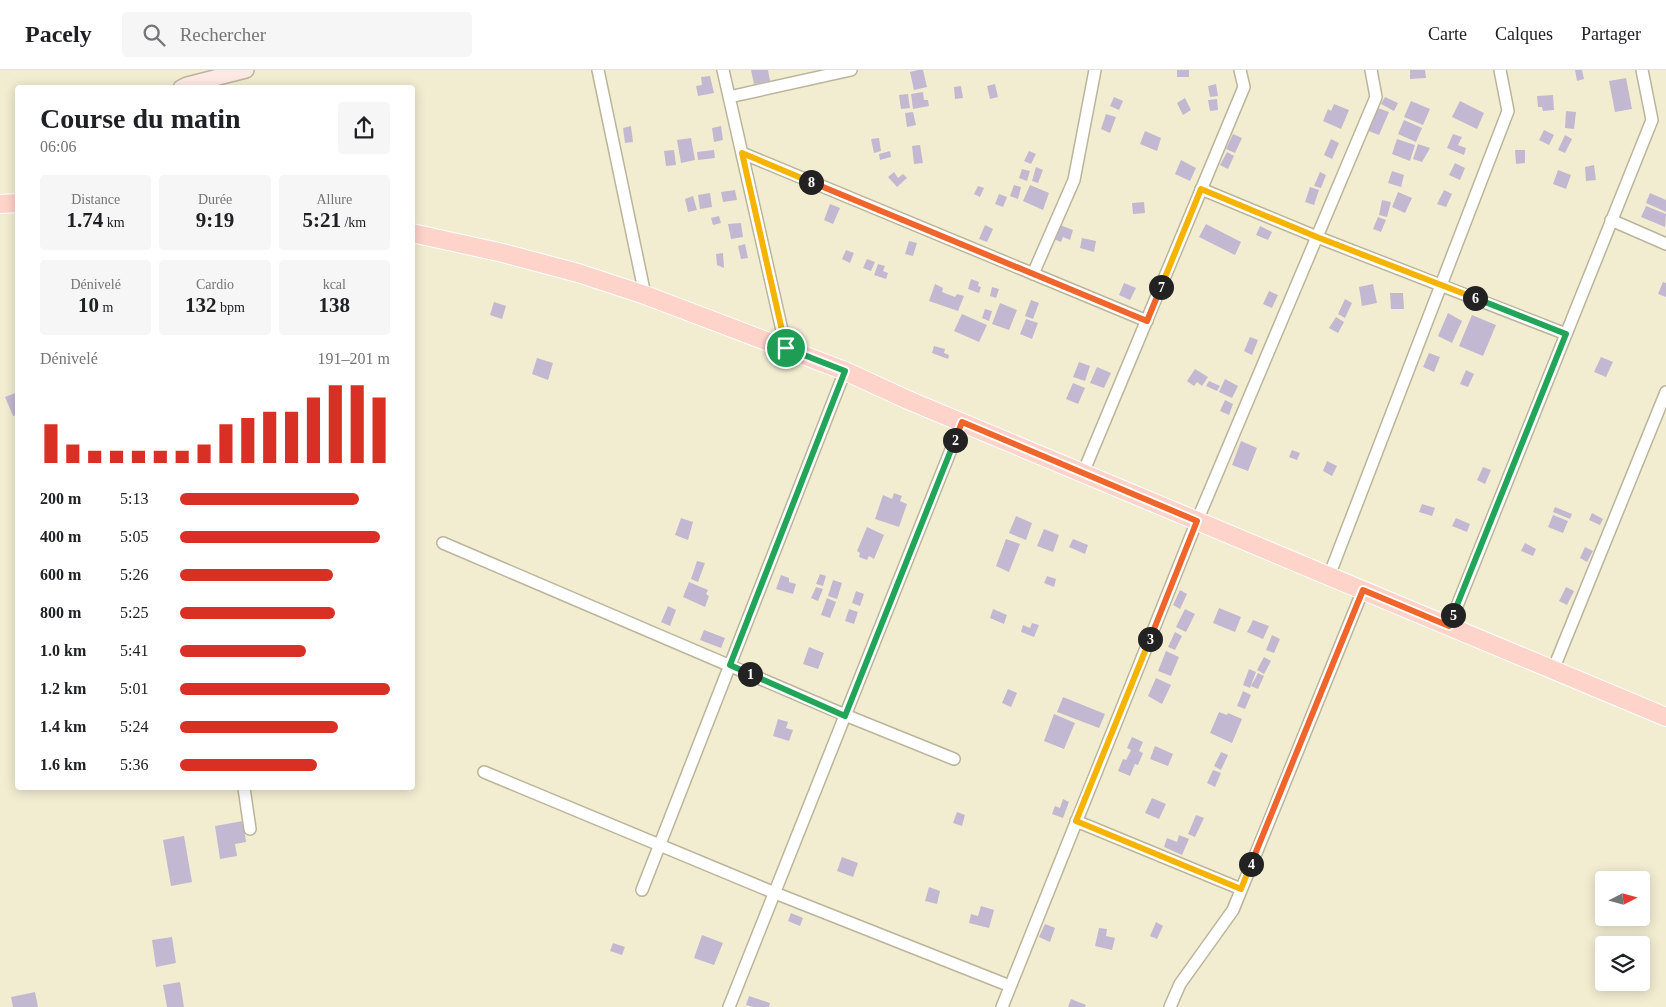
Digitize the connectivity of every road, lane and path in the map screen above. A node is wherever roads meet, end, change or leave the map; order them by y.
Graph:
1 (246, 70) edge
2 (598, 70) edge
3 (723, 70) edge
4 (851, 70) edge
5 (1095, 70) edge
6 (1240, 70) edge
7 (1371, 70) edge
8 (1500, 70) edge
9 (1642, 70) edge
10 (187, 85) edge
11 (729, 97) junction
12 (742, 153) junction
13 (1201, 189) junction
14 (15, 203) edge
15 (0, 204) edge
16 (1612, 220) junction
17 (415, 233) edge
18 (1317, 237) junction
19 (1666, 244) edge
20 (1033, 274) junction
21 (1441, 285) junction
22 (645, 295) junction
23 (1147, 321) junction
24 (1566, 334) junction
25 (786, 348) junction
26 (845, 371) junction
27 (1666, 392) edge
28 (962, 422) junction
29 (1083, 473) junction
30 (1197, 521) junction
31 (443, 543) dead end
32 (1329, 576) junction
33 (1363, 590) junction
34 (1449, 626) junction
35 (730, 665) junction
36 (1554, 670) junction
37 (845, 716) junction
38 (1666, 717) edge
39 (954, 759) dead end
40 (484, 772) dead end
41 (244, 790) edge
42 (1076, 821) junction
43 (250, 829) dead end
44 (660, 845) junction
45 (1241, 889) junction
46 (642, 890) dead end
47 (775, 893) junction
48 (1010, 986) junction
49 (729, 1007) edge
50 (1002, 1007) edge
51 (1170, 1007) edge

1 - 10 main road
2 - 22 street
3 - 11 street
4 - 11 street
5 - 20 street
6 - 13 street
7 - 18 street
8 - 21 street
9 - 16 street
11 - 12 street
12 - 20 street
12 - 25 street
13 - 18 street
13 - 23 street
14 - 15 main road
16 - 19 street
16 - 24 street
17 - 22 main road
18 - 21 street
18 - 30 street
20 - 23 street
21 - 24 street
21 - 32 street
22 - 25 main road
23 - 29 street
24 - 34 street
25 - 26 main road
26 - 28 main road
26 - 35 street
27 - 36 street
28 - 29 main road
28 - 37 street
29 - 30 main road
30 - 32 main road
30 - 42 street
31 - 35 street
32 - 33 main road
33 - 34 main road
33 - 45 street
34 - 36 main road
35 - 37 street
35 - 44 street
36 - 38 main road
37 - 39 street
37 - 47 street
40 - 44 street
41 - 43 street
42 - 45 street
42 - 48 street
44 - 46 street
44 - 47 street
45 - 51 street
47 - 48 street
47 - 49 street
48 - 50 street

